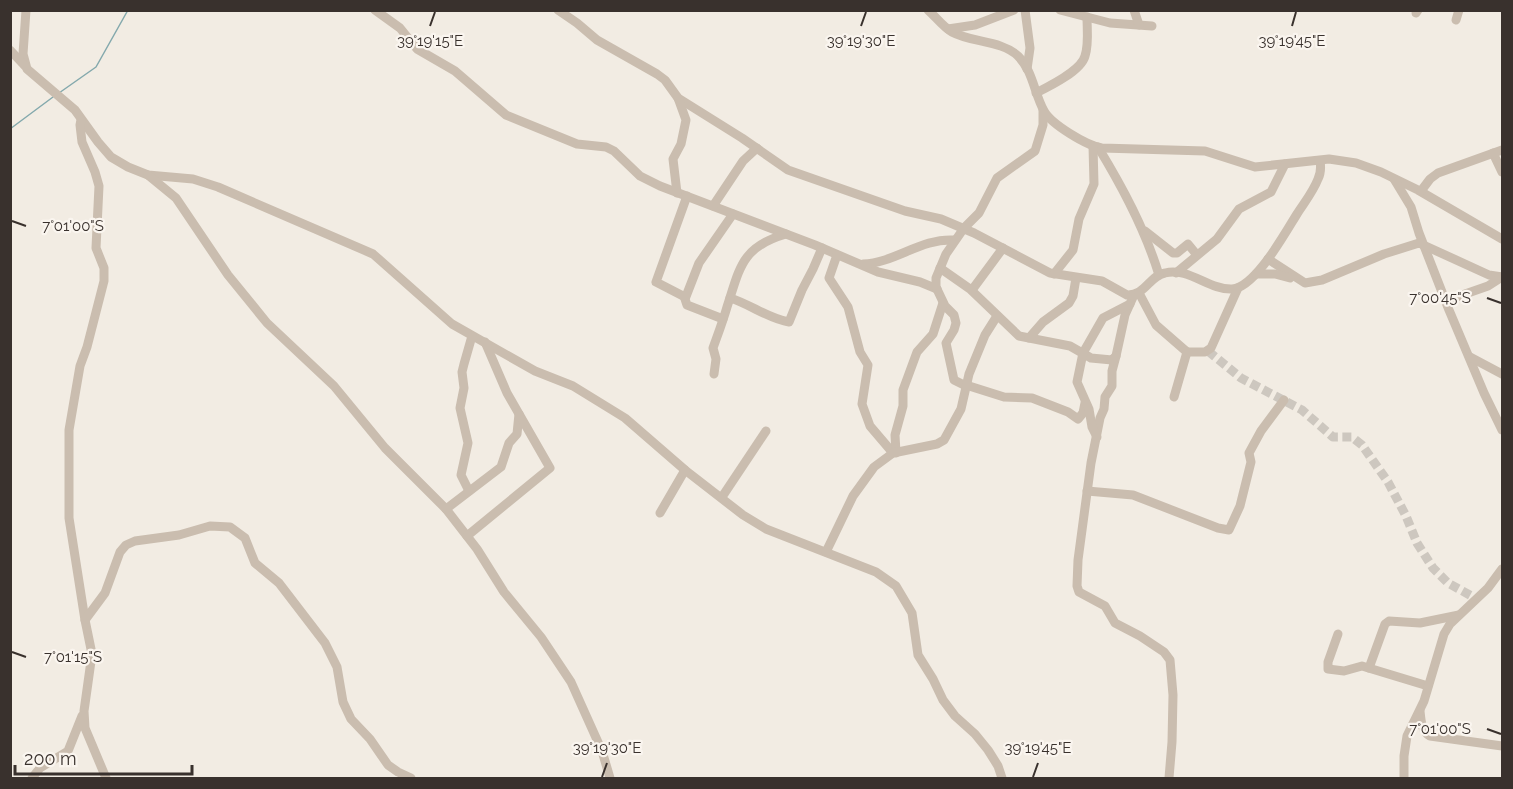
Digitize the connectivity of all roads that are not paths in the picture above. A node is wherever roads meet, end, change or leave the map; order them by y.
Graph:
1 (26, 10) edge
2 (375, 10) edge
3 (558, 10) edge
4 (928, 10) edge
5 (1014, 10) edge
6 (1025, 10) edge
7 (1060, 10) edge
8 (1134, 10) edge
9 (1087, 17) junction
10 (1139, 26) junction
11 (1152, 26) dead end
12 (948, 29) junction
13 (10, 50) edge
14 (27, 69) junction
15 (1027, 69) junction
16 (1036, 93) junction
17 (678, 98) junction
18 (1043, 110) junction
19 (81, 120) junction
20 (1096, 147) junction
21 (757, 148) junction
22 (1503, 150) edge
23 (1493, 153) junction
24 (1320, 161) junction
25 (1285, 164) junction
26 (1503, 172) edge
27 (148, 175) junction
28 (1392, 177) junction
29 (1421, 191) junction
30 (682, 194) junction
31 (713, 206) junction
32 (733, 214) junction
33 (963, 228) junction
34 (1143, 230) junction
35 (786, 234) junction
36 (1503, 239) edge
37 (954, 240) junction
38 (1423, 244) junction
39 (822, 248) junction
40 (1003, 248) junction
41 (837, 255) junction
42 (1197, 255) junction
43 (1269, 259) junction
44 (857, 264) junction
45 (940, 268) junction
46 (1176, 273) junction
47 (1054, 274) junction
48 (1256, 274) junction
49 (1159, 275) junction
50 (1502, 277) edge
51 (1076, 278) junction
52 (1301, 281) junction
53 (1238, 288) junction
54 (937, 289) junction
55 (972, 291) junction
56 (685, 297) junction
57 (730, 298) junction
58 (1134, 298) junction
59 (1445, 301) junction
60 (943, 303) junction
61 (997, 316) junction
62 (723, 319) junction
63 (472, 336) junction
64 (1029, 338) junction
65 (485, 342) junction
66 (1187, 352) junction
67 (1083, 353) junction
68 (1116, 356) junction
69 (1470, 357) junction
70 (714, 374) dead end
71 (1503, 374) edge
72 (966, 386) junction
73 (1174, 397) dead end
74 (1284, 400) dead end
75 (1086, 401) junction
76 (519, 414) junction
77 (1503, 430) edge
78 (766, 431) dead end
79 (1097, 437) junction
80 (895, 453) junction
81 (685, 470) junction
82 (469, 491) junction
83 (1087, 491) junction
84 (722, 497) junction
85 (446, 509) junction
86 (660, 513) dead end
87 (467, 536) junction
88 (826, 552) junction
89 (1503, 568) edge
90 (1459, 615) junction
91 (85, 620) junction
92 (1338, 634) dead end
93 (1369, 668) junction
94 (1428, 686) junction
95 (84, 711) junction
96 (1420, 711) junction
97 (1503, 746) edge
98 (32, 778) edge
99 (106, 778) edge
100 (411, 778) edge
101 (610, 778) edge
102 (1002, 778) edge
103 (1169, 778) edge
104 (1404, 778) edge

1 - 14 street
2 - 30 street
3 - 17 street
4 - 12 street
5 - 12 street
6 - 15 street
7 - 9 street
8 - 10 street
9 - 10 street
9 - 16 street
10 - 11 street
12 - 15 street
13 - 14 street
14 - 19 street
15 - 16 street
16 - 18 street
17 - 21 street
17 - 30 street
18 - 20 street
18 - 33 street
19 - 27 street
19 - 91 street
20 - 25 street
20 - 34 street
20 - 47 street
21 - 31 street
21 - 33 street
22 - 23 street
23 - 26 street
23 - 29 street
24 - 25 street
24 - 28 street
24 - 43 street
25 - 42 street
27 - 63 street
27 - 85 street
28 - 29 street
28 - 38 street
29 - 36 street
30 - 31 street
30 - 56 street
31 - 32 street
32 - 35 street
32 - 56 street
33 - 37 street
33 - 40 street
34 - 42 street
34 - 49 street
35 - 39 street
35 - 57 street
37 - 44 street
37 - 45 street
38 - 50 street
38 - 52 street
38 - 59 street
39 - 41 street
39 - 57 street
40 - 47 street
40 - 55 street
41 - 44 street
41 - 80 street
42 - 46 street
43 - 48 street
43 - 52 street
44 - 54 street
45 - 54 street
45 - 55 street
46 - 49 street
46 - 53 street
47 - 51 street
48 - 52 street
48 - 53 street
49 - 58 street
50 - 59 street
51 - 58 street
51 - 64 street
53 - 66 street
54 - 60 street
55 - 61 street
56 - 62 street
57 - 62 street
58 - 66 street
58 - 67 street
58 - 68 street
59 - 69 street
60 - 72 street
60 - 80 street
61 - 64 street
61 - 72 street
62 - 70 street
63 - 65 street
63 - 82 street
64 - 67 street
65 - 76 street
65 - 81 street
66 - 73 street
67 - 68 street
67 - 75 street
68 - 79 street
69 - 71 street
69 - 77 street
72 - 75 street
72 - 80 street
74 - 83 street
75 - 79 street
76 - 82 street
76 - 87 street
78 - 84 street
79 - 83 street
80 - 88 street
81 - 84 street
81 - 86 street
82 - 85 street
83 - 103 street
84 - 88 street
85 - 87 street
87 - 101 street
88 - 102 street
89 - 90 street
90 - 93 street
90 - 94 street
91 - 95 street
91 - 100 street
92 - 93 street
93 - 94 street
94 - 96 street
95 - 98 street
95 - 99 street
96 - 97 street
96 - 104 street

